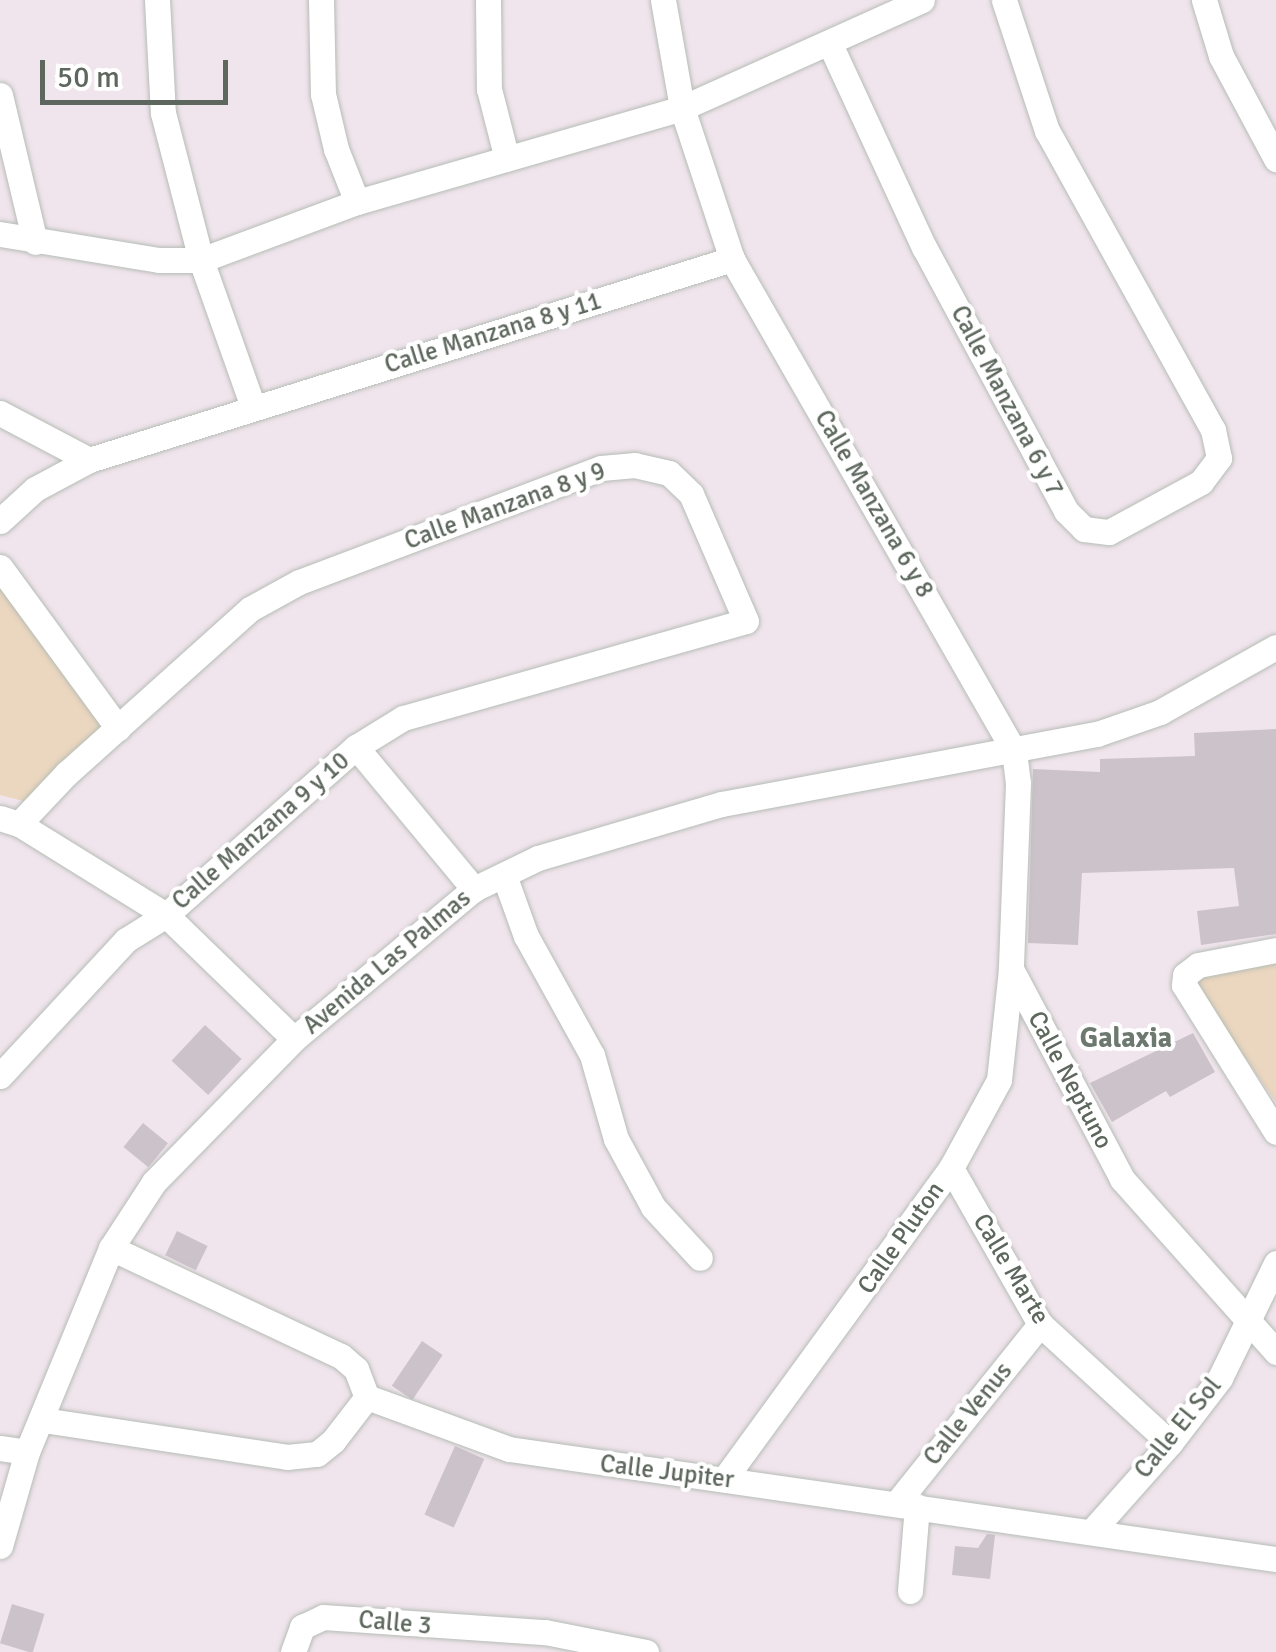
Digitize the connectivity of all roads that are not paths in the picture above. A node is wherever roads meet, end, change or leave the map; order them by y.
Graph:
1 (157, 0) edge
2 (321, 0) edge
3 (488, 0) edge
4 (663, 0) edge
5 (922, 0) edge
6 (1004, 0) edge
7 (1204, 0) edge
8 (886, 8) edge
9 (830, 44) junction
10 (0, 95) edge
11 (682, 108) junction
12 (507, 158) junction
13 (1276, 159) edge
14 (356, 202) junction
15 (0, 234) edge
16 (34, 242) junction
17 (732, 259) junction
18 (200, 260) junction
19 (253, 408) junction
20 (0, 413) edge
21 (90, 460) junction
22 (0, 521) edge
23 (0, 567) edge
24 (1276, 647) edge
25 (118, 728) junction
26 (356, 747) junction
27 (1014, 751) junction
28 (10, 821) edge
29 (504, 874) junction
30 (474, 889) junction
31 (166, 915) junction
32 (1276, 950) edge
33 (1011, 969) junction
34 (294, 1039) junction
35 (0, 1076) edge
36 (1276, 1132) edge
37 (951, 1168) junction
38 (111, 1248) junction
39 (700, 1258) dead end
40 (1276, 1263) edge
41 (1248, 1320) junction
42 (1040, 1324) junction
43 (1276, 1352) edge
44 (366, 1398) junction
45 (43, 1420) junction
46 (1170, 1443) junction
47 (0, 1448) edge
48 (27, 1452) junction
49 (725, 1478) junction
50 (907, 1505) junction
51 (1092, 1531) junction
52 (0, 1546) edge
53 (1276, 1559) edge
54 (910, 1591) dead end
55 (465, 1641) edge
56 (293, 1652) edge
57 (646, 1652) edge

1 - 18 street
2 - 14 street
3 - 12 street
4 - 11 street, Calle Manzana 6 y 8
5 - 8 street
6 - 9 street, Calle Manzana 6 y 7
7 - 13 street
8 - 9 street
9 - 11 street
10 - 16 street
11 - 12 street
11 - 17 street, Calle Manzana 6 y 8
12 - 14 street
14 - 18 street
15 - 16 street
16 - 18 street
17 - 19 street, Calle Manzana 8 y 11
17 - 27 street, Calle Manzana 6 y 8
18 - 19 street
19 - 21 street, Calle Manzana 8 y 11
20 - 21 street
21 - 22 street, Calle Manzana 8 y 11
23 - 25 street
24 - 27 street, Avenida Las Palmas
25 - 26 street, Calle Manzana 8 y 9
25 - 28 street
26 - 30 street
26 - 31 street, Calle Manzana 9 y 10
27 - 29 street, Avenida Las Palmas
27 - 33 street
28 - 31 street
29 - 30 street, Avenida Las Palmas
29 - 39 street
30 - 34 street, Avenida Las Palmas
31 - 34 street
31 - 35 street, Calle Manzana 9 y 10
32 - 36 street
33 - 37 street, Calle Pluton
33 - 41 street, Calle Neptuno
34 - 38 street, Avenida Las Palmas
37 - 42 street, Calle Marte
37 - 49 street, Calle Pluton
38 - 44 street
38 - 45 street, Avenida Las Palmas
40 - 41 street, Calle El Sol
41 - 43 street, Calle Neptuno
41 - 46 street, Calle El Sol
42 - 46 street, Calle Marte
42 - 50 street, Calle Venus
44 - 45 street
44 - 49 street, Calle Jupiter
45 - 48 street, Avenida Las Palmas
46 - 51 street, Calle El Sol
47 - 48 street
48 - 52 street, Avenida Las Palmas
49 - 50 street, Calle Jupiter
50 - 51 street, Calle Jupiter
50 - 54 street
51 - 53 street, Calle Jupiter
55 - 56 street, Calle 3
55 - 57 street, Calle 3

